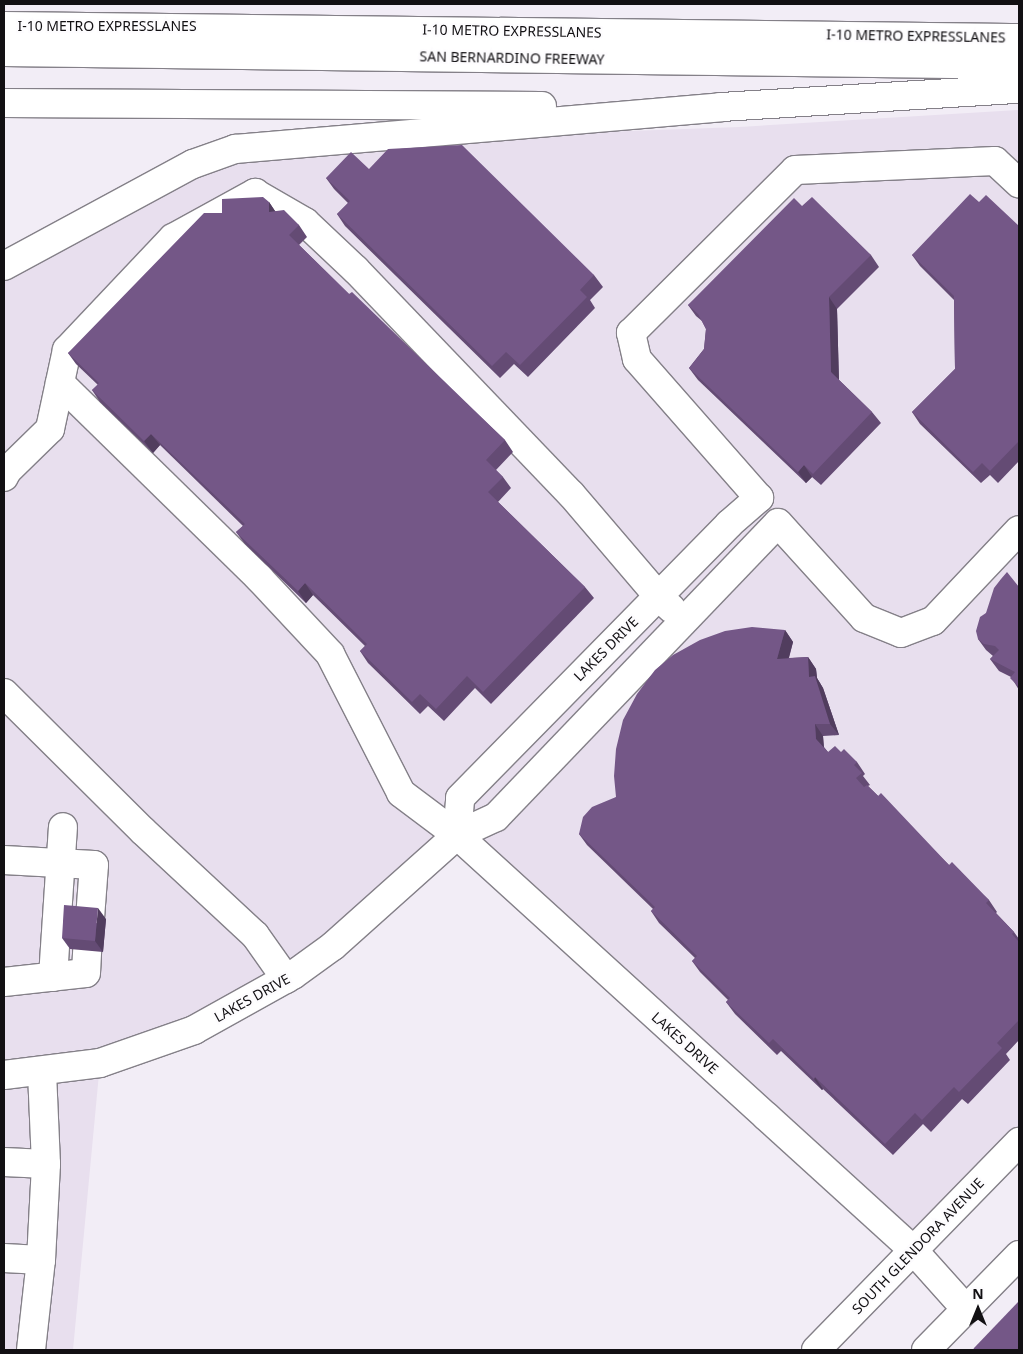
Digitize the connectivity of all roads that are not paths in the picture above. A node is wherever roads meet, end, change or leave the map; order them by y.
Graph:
1 (4, 26) edge
2 (1019, 38) edge
3 (4, 52) edge
4 (1019, 65) edge
5 (1019, 89) edge
6 (4, 103) edge
7 (721, 107) junction
8 (1007, 160) edge
9 (1019, 183) edge
10 (4, 266) edge
11 (60, 383) junction
12 (4, 477) edge
13 (1018, 532) edge
14 (658, 596) junction
15 (685, 621) junction
16 (4, 693) edge
17 (63, 827) dead end
18 (457, 835) junction
19 (4, 860) edge
20 (60, 862) junction
21 (90, 918) edge
22 (87, 951) edge
23 (53, 977) junction
24 (286, 979) junction
25 (4, 982) edge
26 (42, 1071) junction
27 (4, 1075) edge
28 (1019, 1142) edge
29 (4, 1162) edge
30 (46, 1164) junction
31 (913, 1250) junction
32 (1019, 1255) edge
33 (4, 1258) edge
34 (41, 1260) junction
35 (966, 1309) junction
36 (935, 1347) edge
37 (30, 1350) edge
38 (816, 1350) edge

1 - 2 main road, I-10 METRO EXPRESSLANES
3 - 4 main road, SAN BERNARDINO FREEWAY
5 - 7 main road
6 - 7 main road
7 - 10 main road
8 - 9 main road
8 - 14 main road, LAKES DRIVE
11 - 12 main road
11 - 14 main road
11 - 18 main road
13 - 15 main road, LAKES DRIVE
14 - 15 main road
14 - 18 main road, LAKES DRIVE
15 - 18 main road, LAKES DRIVE
16 - 24 main road
17 - 20 main road
18 - 24 main road, LAKES DRIVE
18 - 31 main road, LAKES DRIVE
19 - 20 main road
20 - 21 main road
20 - 23 main road
22 - 23 main road
23 - 25 main road
24 - 26 main road, LAKES DRIVE
26 - 27 main road, LAKES DRIVE
26 - 30 main road
28 - 31 main road, SOUTH GLENDORA AVENUE
29 - 30 main road
30 - 34 main road
31 - 35 main road, LAKES DRIVE
31 - 38 main road, SOUTH GLENDORA AVENUE
32 - 35 main road
33 - 34 main road
34 - 37 main road
35 - 36 main road

